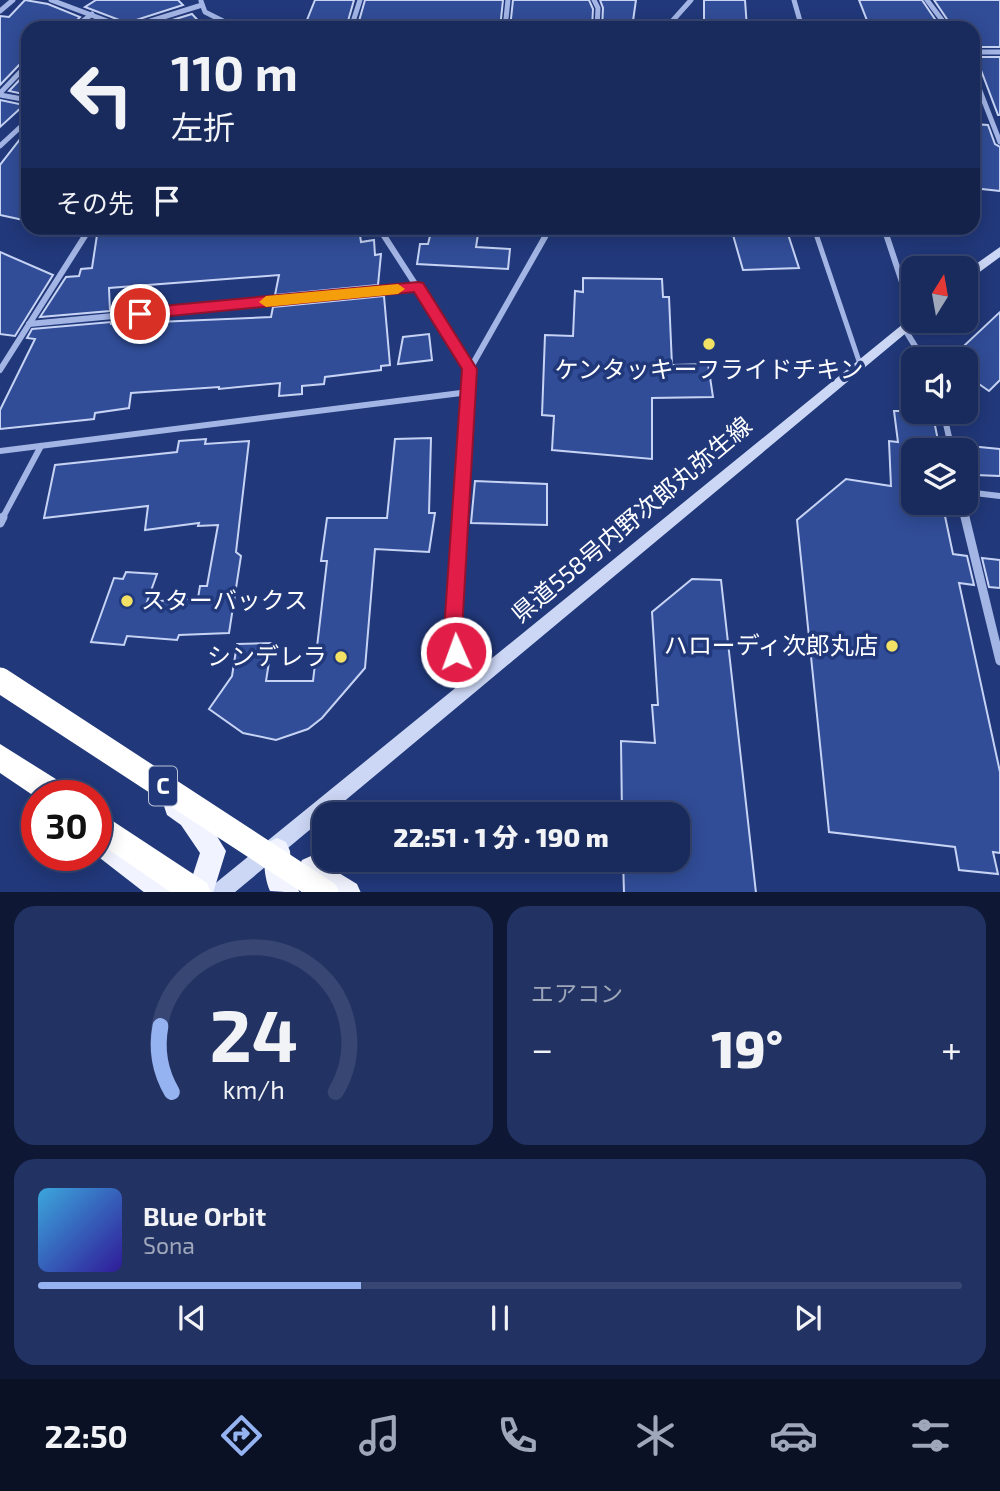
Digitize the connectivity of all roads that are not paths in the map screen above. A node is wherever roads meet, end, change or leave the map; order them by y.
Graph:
1 (13, 0) edge
2 (51, 0) edge
3 (360, 0) edge
4 (508, 0) edge
5 (594, 0) edge
6 (691, 0) edge
7 (794, 0) edge
8 (927, 0) edge
9 (201, 2) edge
10 (0, 11) edge
11 (92, 14) junction
12 (83, 21) edge
13 (110, 21) edge
14 (147, 21) edge
15 (221, 21) edge
16 (353, 21) edge
17 (506, 21) edge
18 (597, 21) edge
19 (672, 21) edge
20 (800, 21) edge
21 (943, 21) edge
22 (980, 52) edge
23 (1000, 52) edge
24 (21, 71) edge
25 (980, 89) edge
26 (0, 94) edge
27 (21, 98) edge
28 (21, 126) edge
29 (998, 130) edge
30 (1000, 142) edge
31 (0, 146) edge
32 (86, 235) edge
33 (384, 235) edge
34 (547, 235) edge
35 (816, 235) edge
36 (886, 235) edge
37 (1000, 251) edge
38 (978, 268) edge
39 (901, 282) edge
40 (418, 287) junction
41 (29, 324) junction
42 (901, 331) edge
43 (860, 364) junction
44 (470, 369) junction
45 (0, 370) edge
46 (470, 392) junction
47 (41, 446) junction
48 (0, 451) edge
49 (978, 493) edge
50 (1000, 496) edge
51 (964, 515) edge
52 (0, 523) edge
53 (1000, 661) edge
54 (0, 667) edge
55 (0, 680) edge
56 (460, 695) junction
57 (0, 757) edge
58 (0, 772) edge
59 (34, 780) edge
60 (21, 786) edge
61 (112, 835) edge
62 (277, 847) junction
63 (112, 852) edge
64 (167, 892) edge
65 (199, 892) edge
66 (219, 892) edge
67 (288, 892) edge
68 (326, 892) edge
69 (348, 892) edge

1 - 10 street
2 - 11 street
3 - 16 street
4 - 17 street
5 - 18 street
6 - 19 street
7 - 20 street
8 - 21 street
9 - 14 street
9 - 15 street
11 - 12 street
11 - 13 street
22 - 23 street
24 - 26 street
25 - 29 street
26 - 27 street
28 - 31 street
29 - 30 street
32 - 41 street
33 - 40 street
34 - 44 street
35 - 43 lane
36 - 39 street
37 - 38 main road
40 - 41 street
40 - 44 street
41 - 45 street
42 - 43 main road, 県道558号内野次郎丸弥生線
43 - 56 main road, 県道558号内野次郎丸弥生線
44 - 46 street
46 - 47 street
46 - 56 street
47 - 48 street
47 - 52 street
49 - 50 street
51 - 53 street
54 - 62 highway
55 - 65 highway
55 - 68 highway, C, bridge
56 - 62 main road, 県道558号内野次郎丸弥生線
57 - 59 highway
58 - 60 highway
61 - 65 highway
62 - 66 main road, 県道558号内野次郎丸弥生線
62 - 67 highway
62 - 69 highway
63 - 64 highway

